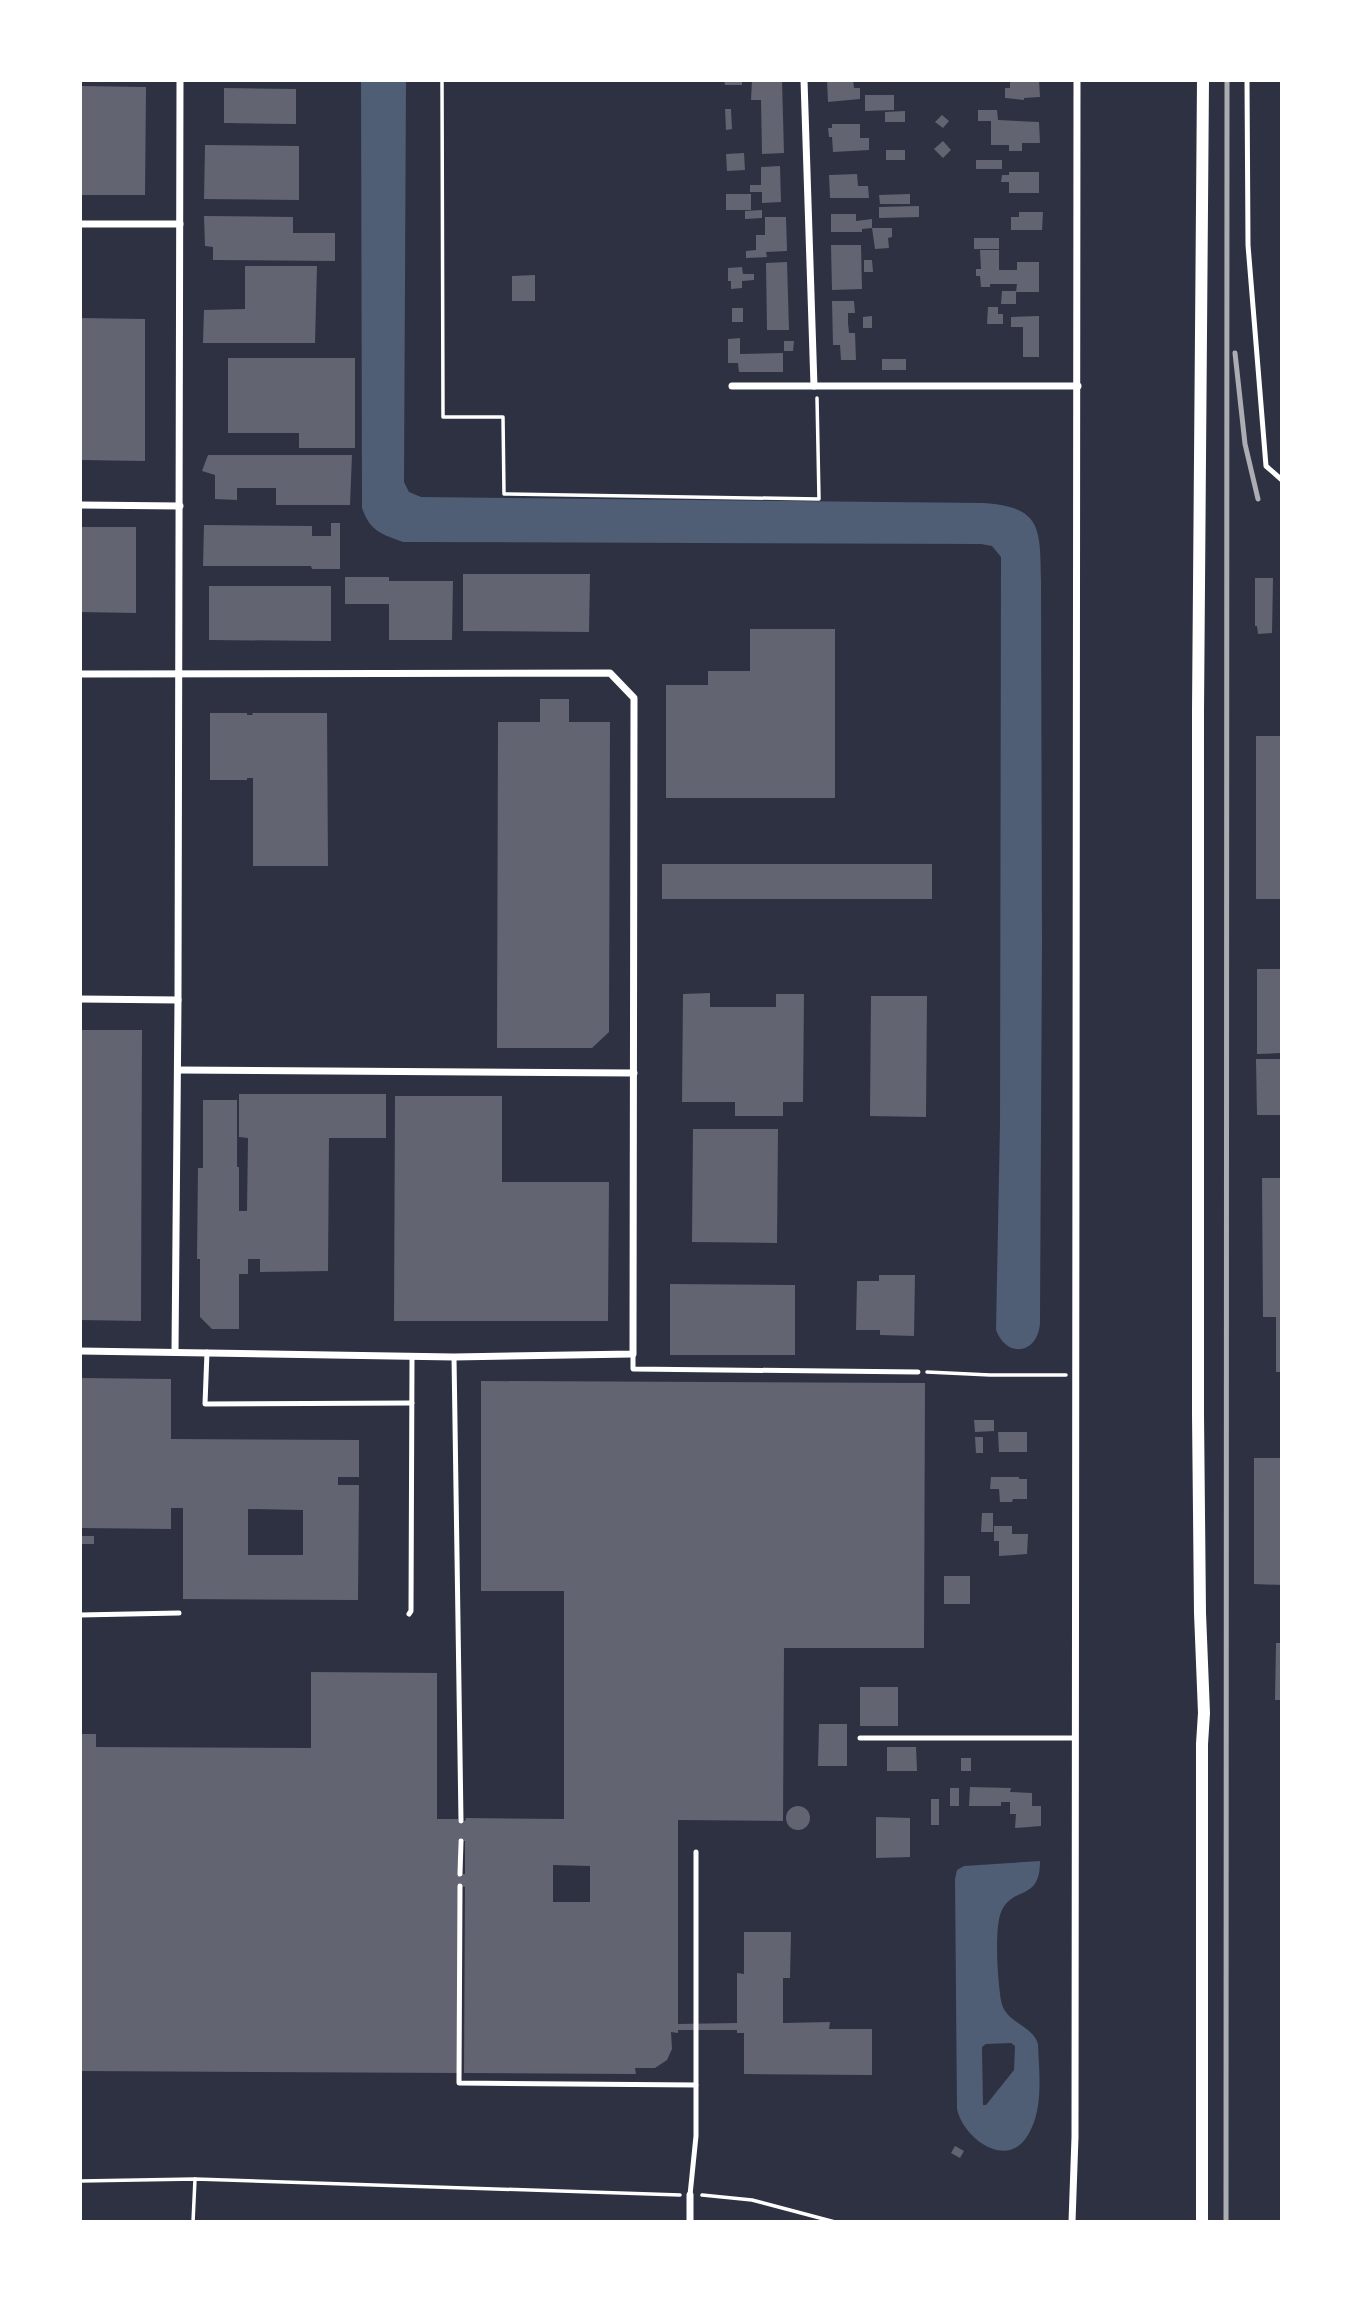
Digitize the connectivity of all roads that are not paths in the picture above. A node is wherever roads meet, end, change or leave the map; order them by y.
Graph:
1 (180, 80) edge
2 (804, 80) edge
3 (1077, 80) edge
4 (1203, 80) edge
5 (1247, 80) edge
6 (80, 223) edge
7 (180, 224) junction
8 (732, 386) dead end
9 (814, 386) junction
10 (1078, 386) junction
11 (1282, 480) edge
12 (80, 505) edge
13 (180, 506) junction
14 (80, 674) edge
15 (179, 675) junction
16 (80, 999) edge
17 (178, 1000) junction
18 (178, 1070) junction
19 (634, 1073) junction
20 (80, 1351) edge
21 (176, 1352) junction
22 (207, 1352) junction
23 (633, 1354) junction
24 (412, 1357) junction
25 (454, 1357) junction
26 (918, 1372) road end
27 (412, 1403) junction
28 (179, 1613) dead end
29 (409, 1614) dead end
30 (80, 1615) edge
31 (860, 1738) dead end
32 (1075, 1738) junction
33 (461, 1821) dead end
34 (461, 1841) dead end
35 (696, 1852) dead end
36 (460, 1874) dead end
37 (460, 1886) dead end
38 (696, 2085) junction
39 (690, 2195) joint
40 (690, 2221) edge
41 (1072, 2221) edge
42 (1202, 2221) edge

1 - 7 street
2 - 9 street
3 - 10 street
4 - 42 street
5 - 11 lane
6 - 7 street
7 - 13 street
8 - 9 street
9 - 10 street
10 - 32 street
12 - 13 street
13 - 15 street
14 - 15 street
15 - 17 street
15 - 19 street
16 - 17 street
17 - 18 street
18 - 19 street
18 - 21 street
19 - 23 street
20 - 21 street
21 - 22 street
22 - 24 street
22 - 27 lane
23 - 25 street
23 - 26 lane
24 - 25 street
24 - 27 lane
25 - 33 lane
27 - 29 lane
28 - 30 lane
31 - 32 lane
32 - 41 street
34 - 36 lane
35 - 38 lane
37 - 38 lane
38 - 39 lane
39 - 40 street

